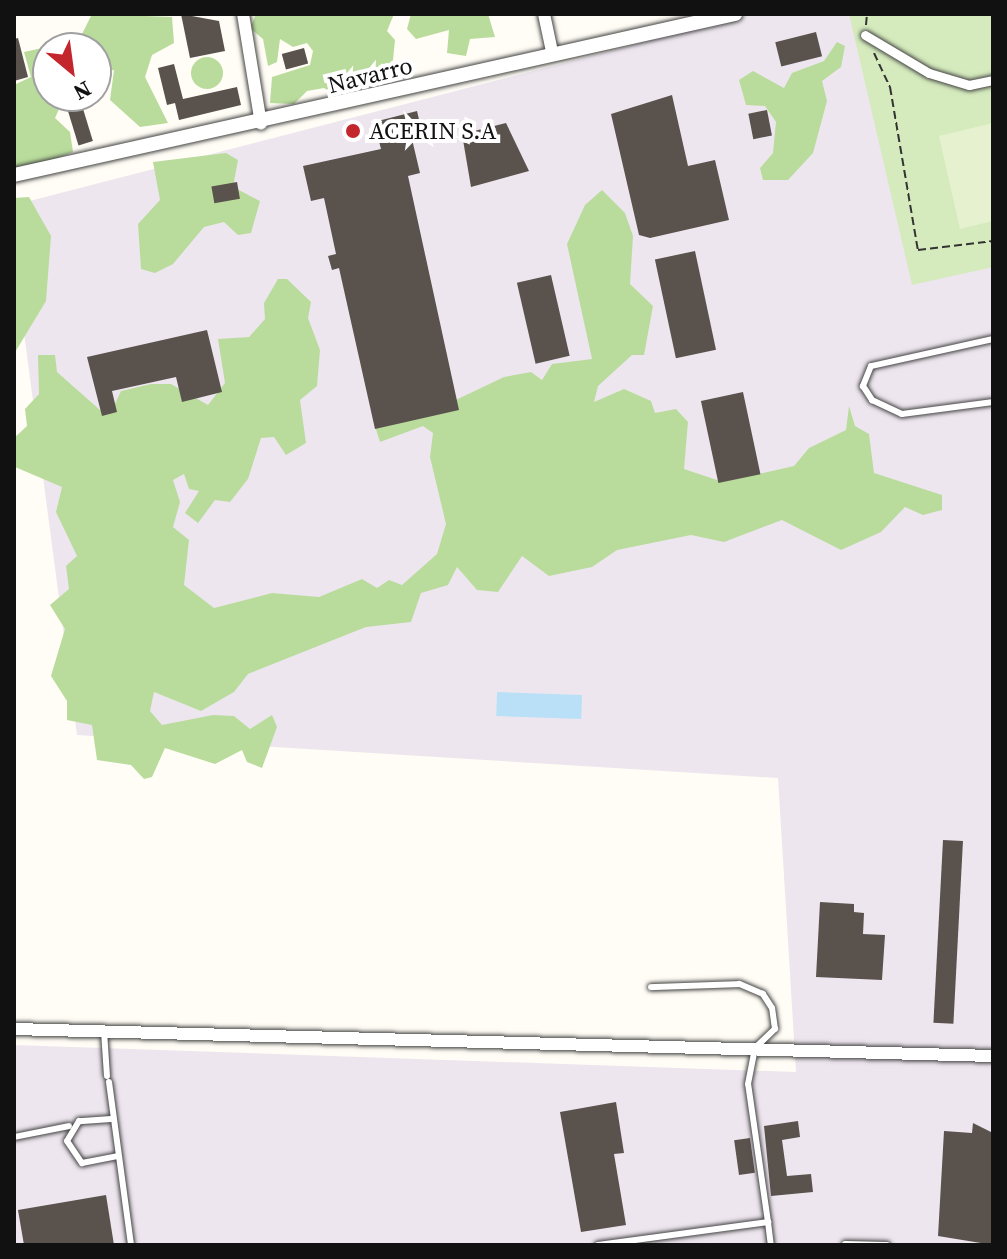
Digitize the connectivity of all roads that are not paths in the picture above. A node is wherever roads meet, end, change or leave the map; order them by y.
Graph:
1 (243, 14) edge
2 (544, 14) edge
3 (735, 14) edge
4 (865, 35) dead end
5 (552, 53) junction
6 (993, 80) edge
7 (261, 124) junction
8 (14, 175) edge
9 (993, 339) edge
10 (993, 402) edge
11 (651, 987) dead end
12 (14, 1029) edge
13 (104, 1031) junction
14 (755, 1048) junction
15 (993, 1056) edge
16 (111, 1119) junction
17 (69, 1126) junction
18 (14, 1137) edge
19 (117, 1156) junction
20 (768, 1222) junction
21 (845, 1244) edge
22 (131, 1245) edge
23 (598, 1245) edge
24 (771, 1245) edge
25 (887, 1245) edge

1 - 7 street
2 - 5 street
3 - 5 street, Navarro
4 - 6 street
5 - 7 street, Navarro
7 - 8 street, Navarro
9 - 10 lane
11 - 14 lane
12 - 13 street
13 - 14 street
13 - 16 lane
14 - 15 street
14 - 20 lane
16 - 17 lane
16 - 19 lane
17 - 18 lane
17 - 19 lane
19 - 22 lane
20 - 23 lane
20 - 24 lane
21 - 25 lane

